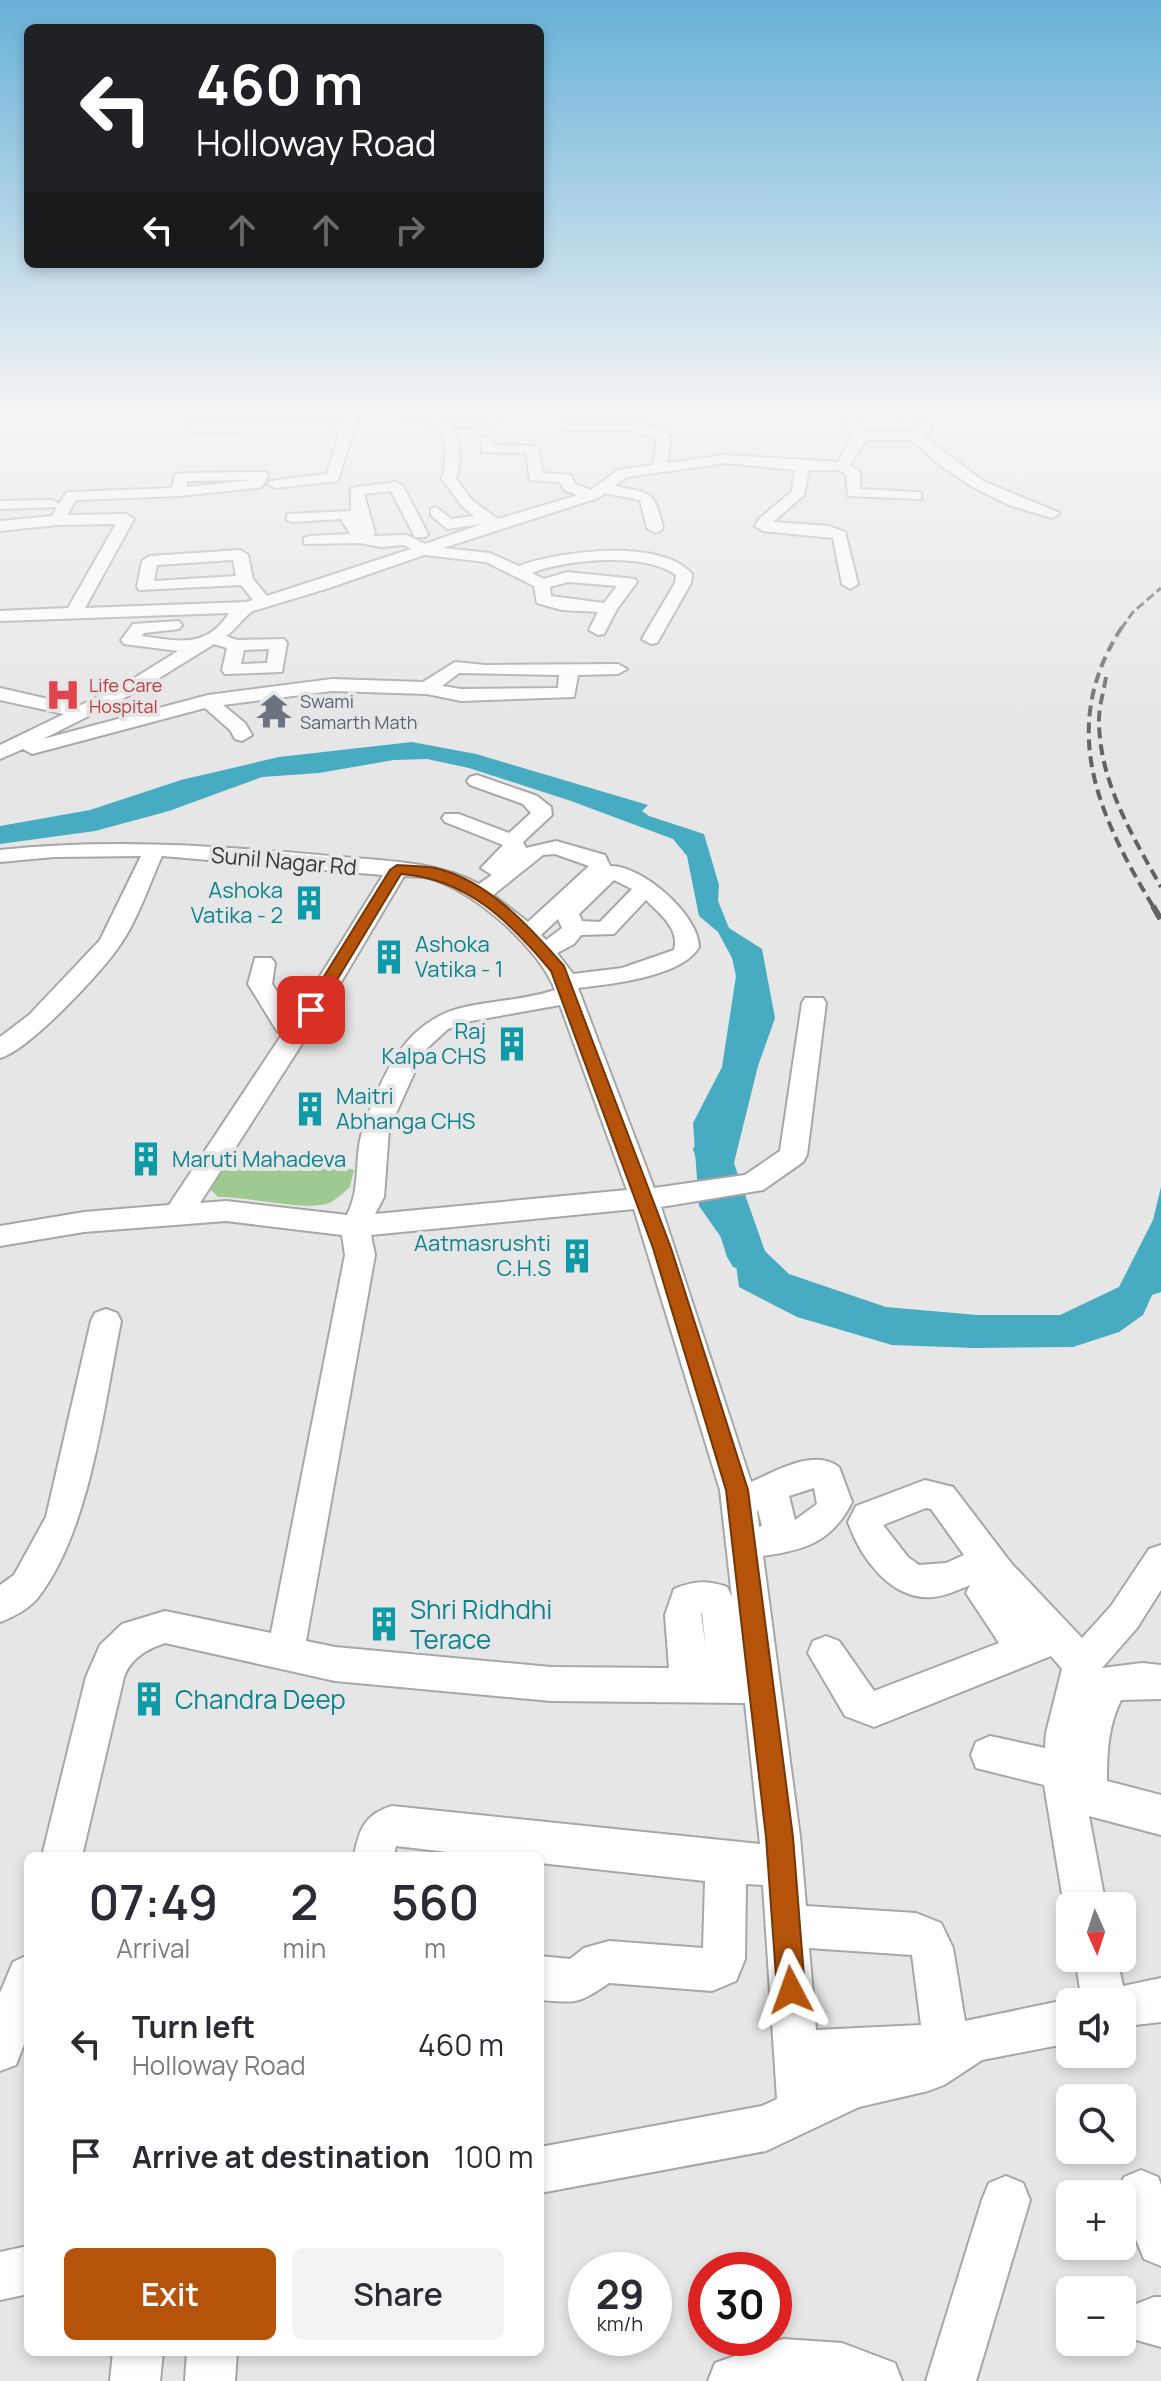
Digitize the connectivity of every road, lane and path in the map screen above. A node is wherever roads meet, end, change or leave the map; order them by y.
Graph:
1 (123, 525) edge
2 (382, 525) edge
3 (389, 525) edge
4 (389, 525) edge
5 (483, 525) edge
6 (763, 525) edge
7 (310, 541) dead end
8 (433, 548) junction
9 (517, 573) junction
10 (245, 580) junction
11 (542, 584) junction
12 (850, 584) dead end
13 (255, 605) junction
14 (609, 608) junction
15 (74, 613) junction
16 (0, 616) edge
17 (598, 630) dead end
18 (221, 632) junction
19 (651, 639) dead end
20 (236, 645) dead end
21 (195, 648) junction
22 (569, 669) junction
23 (618, 669) dead end
24 (427, 688) junction
25 (0, 694) edge
26 (208, 701) junction
27 (78, 712) junction
28 (118, 726) junction
29 (242, 735) dead end
30 (0, 754) edge
31 (477, 781) dead end
32 (452, 818) dead end
33 (512, 841) junction
34 (154, 851) junction
35 (0, 856) edge
36 (397, 870) junction
37 (646, 887) junction
38 (475, 892) junction
39 (552, 938) junction
40 (263, 963) dead end
41 (574, 985) junction
42 (814, 1003) dead end
43 (298, 1030) junction
44 (0, 1050) edge
45 (644, 1200) junction
46 (178, 1214) junction
47 (355, 1226) junction
48 (0, 1236) edge
49 (106, 1321) dead end
50 (770, 1489) junction
51 (738, 1504) junction
52 (782, 1538) junction
53 (744, 1544) junction
54 (1161, 1560) edge
55 (986, 1576) dead end
56 (0, 1606) edge
57 (286, 1652) junction
58 (826, 1653) dead end
59 (1070, 1664) junction
60 (1161, 1682) edge
61 (761, 1686) junction
62 (990, 1755) dead end
63 (1072, 1785) junction
64 (1161, 1815) edge
65 (63, 1852) edge
66 (375, 1852) edge
67 (726, 1863) junction
68 (781, 1865) junction
69 (1083, 1892) edge
70 (786, 1926) junction
71 (544, 1979) edge
72 (24, 1987) edge
73 (1161, 2000) edge
74 (1136, 2005) edge
75 (1056, 2024) edge
76 (0, 2049) edge
77 (796, 2053) junction
78 (800, 2110) junction
79 (544, 2169) edge
80 (1141, 2194) dead end
81 (1006, 2200) dead end
82 (1161, 2242) edge
83 (24, 2271) edge
84 (0, 2276) edge
85 (138, 2356) edge
86 (212, 2356) edge
87 (135, 2381) edge
88 (210, 2381) edge
89 (733, 2381) edge
90 (877, 2381) edge
91 (951, 2381) edge

1 - 15 street
2 - 7 street
3 - 8 street
4 - 8 street
5 - 8 street
6 - 12 street
8 - 9 street
8 - 13 street
9 - 11 street
9 - 19 street
10 - 10 street
10 - 13 street
11 - 14 street
11 - 14 street
13 - 15 street
13 - 18 street
14 - 17 street
15 - 16 street
18 - 20 street
18 - 21 street
18 - 21 street
21 - 27 street
22 - 23 street
22 - 24 street
22 - 24 street
24 - 26 street
25 - 27 street
26 - 28 street
26 - 29 street
27 - 28 street
27 - 30 street
28 - 30 street
31 - 33 street
32 - 33 street
33 - 38 street
34 - 35 street, Sunil Nagar Rd
34 - 36 street, Sunil Nagar Rd
34 - 44 street
36 - 38 street, Sunil Nagar Rd
36 - 43 street
37 - 39 street
37 - 39 street
37 - 41 street
38 - 39 street, Sunil Nagar Rd
38 - 39 street
39 - 41 street, Sunil Nagar Rd
40 - 43 street
41 - 45 street, Sunil Nagar Rd
41 - 47 street
42 - 45 street
43 - 46 street
45 - 47 street
45 - 51 street, Sunil Nagar Rd
46 - 47 street
46 - 48 street
47 - 57 street
49 - 56 street
50 - 51 street
50 - 52 street
50 - 52 street
51 - 53 street, Sunil Nagar Rd
52 - 53 street
53 - 61 street, Sunil Nagar Rd
54 - 59 street
55 - 59 street
57 - 61 street
57 - 65 street
58 - 59 street
59 - 60 street
59 - 63 street
61 - 68 street, Sunil Nagar Rd
62 - 63 street
63 - 64 street
63 - 69 street
66 - 67 street
67 - 68 street
67 - 71 street
68 - 70 street, Sunil Nagar Rd
70 - 77 street, Sunil Nagar Rd
70 - 77 street
72 - 76 street
73 - 74 street
75 - 78 street
77 - 78 street, Sunil Nagar Rd
78 - 79 street
80 - 82 street
81 - 91 street
83 - 84 street
85 - 87 street
86 - 88 street
89 - 90 street

